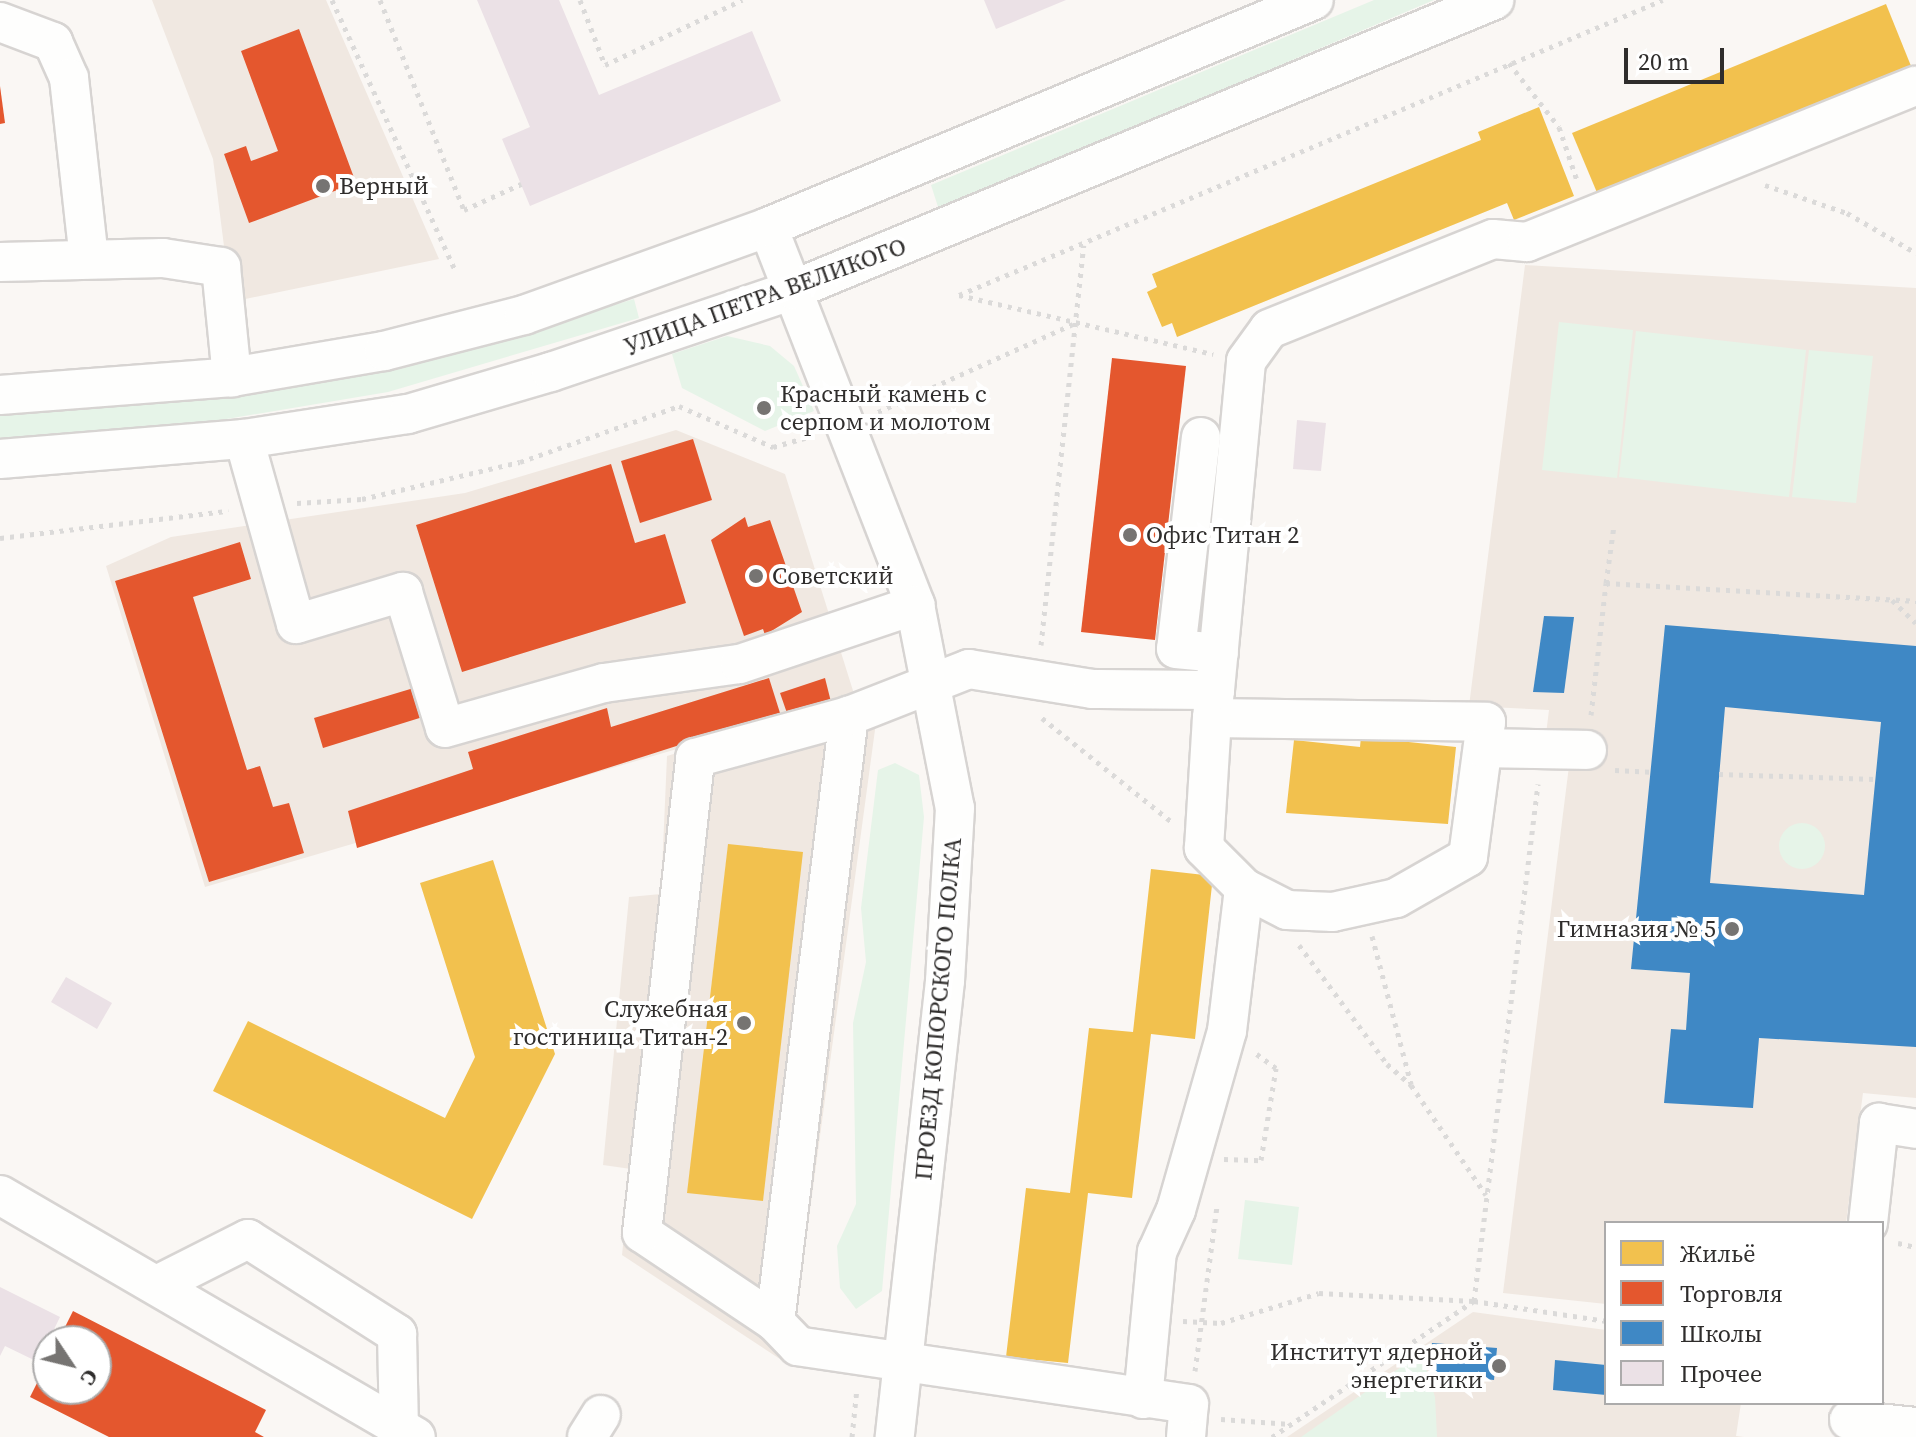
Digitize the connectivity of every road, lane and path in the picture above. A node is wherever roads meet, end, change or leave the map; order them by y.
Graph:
1 (332, 0) edge
2 (380, 0) edge
3 (580, 0) edge
4 (742, 0) edge
5 (1314, 0) edge
6 (1494, 0) edge
7 (1663, 0) edge
8 (0, 22) edge
9 (1509, 63) junction
10 (1916, 86) edge
11 (1715, 168) junction
12 (521, 184) dead end
13 (1590, 218) junction
14 (768, 227) junction
15 (1084, 244) junction
16 (1916, 253) edge
17 (89, 258) junction
18 (0, 262) edge
19 (455, 270) dead end
20 (793, 290) junction
21 (1074, 323) junction
22 (1246, 361) junction
23 (232, 377) junction
24 (0, 395) edge
25 (869, 415) dead end
26 (824, 432) dead end
27 (1201, 437) dead end
28 (244, 439) junction
29 (0, 459) edge
30 (262, 506) junction
31 (1614, 525) dead end
32 (0, 538) edge
33 (1606, 583) junction
34 (1891, 599) junction
35 (1916, 601) edge
36 (915, 605) junction
37 (1916, 623) edge
38 (1219, 653) junction
39 (936, 682) junction
40 (1038, 697) junction
41 (1214, 704) junction
42 (849, 716) junction
43 (1589, 736) joint
44 (1483, 748) junction
45 (1523, 750) junction
46 (1719, 774) dead end
47 (1875, 779) dead end
48 (1204, 848) junction
49 (1244, 888) junction
50 (1371, 904) junction
51 (1287, 910) junction
52 (1227, 1031) junction
53 (1411, 1085) junction
54 (1916, 1129) edge
55 (1221, 1173) dead end
56 (1219, 1188) dead end
57 (0, 1195) edge
58 (1487, 1197) junction
59 (1868, 1221) edge
60 (157, 1285) junction
61 (1474, 1301) junction
62 (1150, 1318) junction
63 (1604, 1321) edge
64 (775, 1322) junction
65 (1203, 1323) junction
66 (902, 1365) junction
67 (858, 1379) dead end
68 (1143, 1399) junction
69 (1188, 1419) edge
70 (1849, 1420) edge
71 (1291, 1424) junction
72 (1916, 1427) edge
73 (408, 1432) edge
74 (852, 1437) edge
75 (895, 1437) edge
76 (1272, 1437) edge

1 - 19 path
2 - 12 path
3 - 4 path
5 - 14 street
6 - 20 street, УЛИЦА ПЕТРА ВЕЛИКОГО
7 - 9 path
8 - 17 street
9 - 13 path
9 - 15 path
10 - 11 street
11 - 13 street
11 - 16 path
13 - 22 street
14 - 20 street, ПРОЕЗД КОПОРСКОГО ПОЛКА
14 - 23 street
15 - 21 path
15 - 21 path
17 - 18 street
17 - 23 street
20 - 28 street, УЛИЦА ПЕТРА ВЕЛИКОГО
20 - 36 street, ПРОЕЗД КОПОРСКОГО ПОЛКА
21 - 22 path
21 - 25 path
21 - 40 path
22 - 38 street
23 - 24 street
26 - 30 path
27 - 38 street
28 - 29 street, УЛИЦА ПЕТРА ВЕЛИКОГО
28 - 30 street
30 - 32 path
30 - 36 street
31 - 33 path
33 - 34 path
33 - 43 path
34 - 35 path
34 - 37 path
36 - 39 street, ПРОЕЗД КОПОРСКОГО ПОЛКА
38 - 41 street
39 - 40 street
39 - 42 street
39 - 66 street, ПРОЕЗД КОПОРСКОГО ПОЛКА
40 - 41 street
40 - 48 path
41 - 44 street
41 - 48 street
42 - 64 street
42 - 64 street
43 - 45 street
44 - 45 street
44 - 50 street
45 - 58 path
46 - 47 path
48 - 49 street
49 - 51 street
49 - 52 street
50 - 51 street
50 - 53 path
51 - 53 path
52 - 55 path
52 - 62 street
53 - 58 path
54 - 59 street
56 - 65 path
57 - 60 street
58 - 61 path
60 - 73 street
60 - 73 street
61 - 63 path
61 - 65 path
61 - 71 path
62 - 65 path
62 - 68 street
64 - 66 street
65 - 69 path
66 - 68 street
66 - 75 street, ПРОЕЗД КОПОРСКОГО ПОЛКА
67 - 74 path
68 - 69 street
69 - 71 path
70 - 72 street
71 - 76 path

